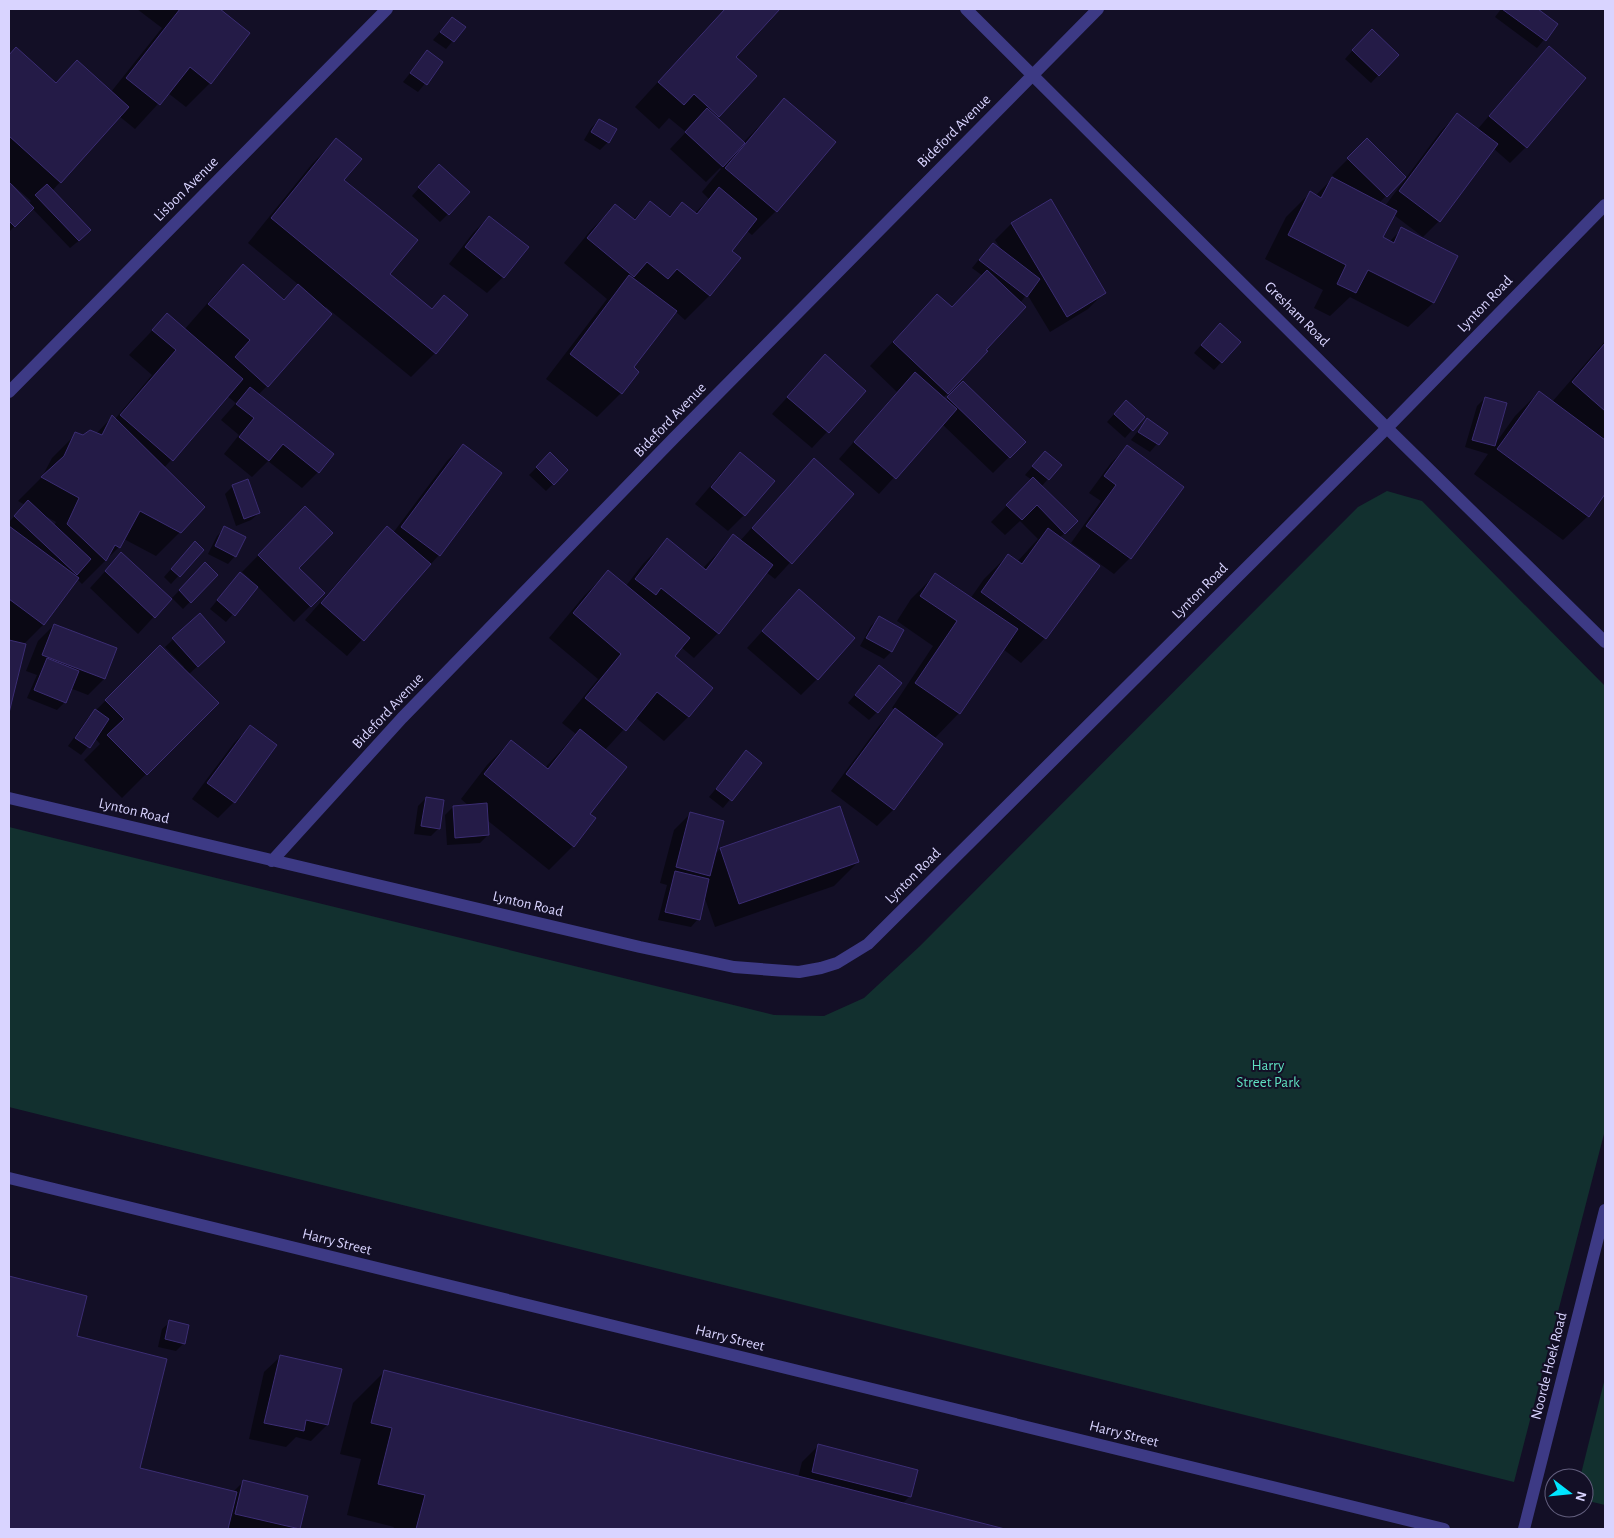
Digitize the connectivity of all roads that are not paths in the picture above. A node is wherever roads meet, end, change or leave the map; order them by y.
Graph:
1 (387, 9) edge
2 (966, 9) edge
3 (1098, 9) edge
4 (1032, 75) junction
5 (1605, 205) edge
6 (9, 392) edge
7 (1387, 428) junction
8 (1605, 642) edge
9 (9, 798) edge
10 (272, 861) junction
11 (9, 1178) edge
12 (1605, 1210) edge
13 (1444, 1529) edge
14 (1524, 1529) edge

1 - 6 street, Lisbon Avenue
2 - 4 street, Gresham Road
3 - 4 street, Bideford Avenue
4 - 7 street, Gresham Road
4 - 10 street, Bideford Avenue
5 - 7 street, Lynton Road
7 - 8 street, Gresham Road
7 - 10 street, Lynton Road
9 - 10 street, Lynton Road
11 - 13 street, Harry Street
12 - 14 street, Noorde Hoek Road

